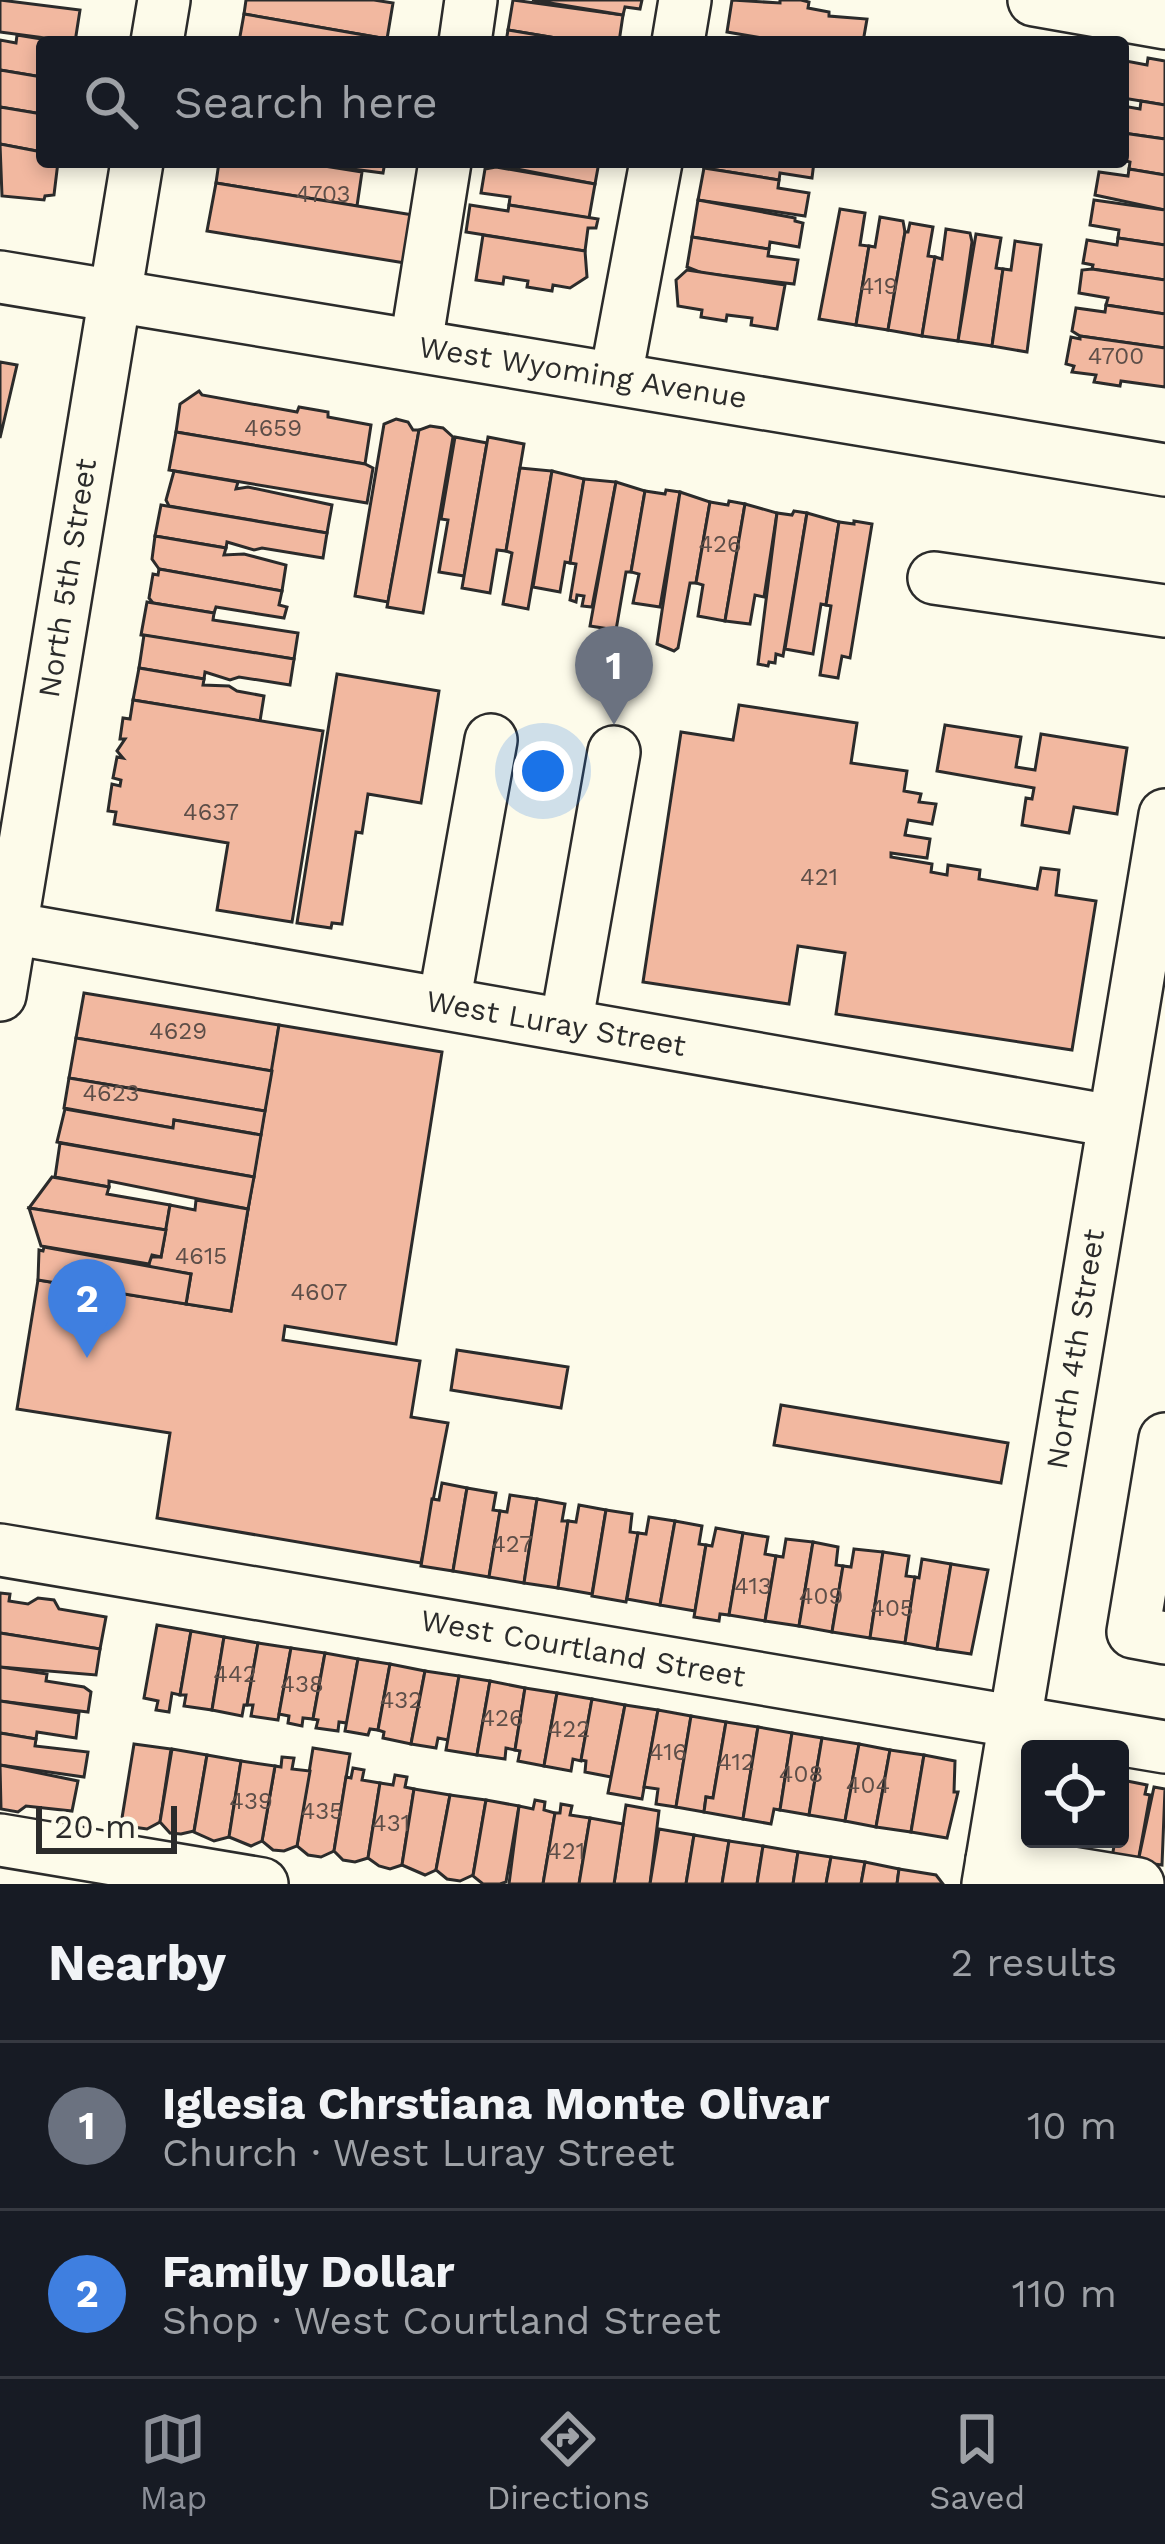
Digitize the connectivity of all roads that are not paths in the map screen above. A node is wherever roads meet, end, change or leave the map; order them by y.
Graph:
1 (164, 0) edge
2 (471, 0) edge
3 (686, 0) edge
4 (1034, 0) edge
5 (1165, 22) edge
6 (158, 36) edge
7 (466, 36) edge
8 (679, 36) edge
9 (136, 168) edge
10 (444, 168) edge
11 (655, 168) edge
12 (0, 277) edge
13 (114, 296) junction
14 (416, 344) junction
15 (616, 376) junction
16 (1165, 470) edge
17 (934, 578) dead end
18 (1165, 611) edge
19 (491, 740) dead end
20 (614, 752) dead end
21 (1165, 814) edge
22 (4, 927) edge
23 (0, 995) edge
24 (444, 1004) junction
25 (566, 1025) junction
26 (1112, 1121) junction
27 (1165, 1439) edge
28 (0, 1550) edge
29 (1165, 1639) edge
30 (1014, 1720) junction
31 (1165, 1747) edge
32 (0, 1840) edge
33 (990, 1872) edge
34 (262, 1884) edge
35 (1138, 1884) edge

1 - 6 street
2 - 7 street
3 - 8 street
4 - 5 street
9 - 13 street, North 5th Street
10 - 14 street
11 - 15 street
12 - 13 street, West Wyoming Avenue
13 - 14 street, West Wyoming Avenue
13 - 22 street, North 5th Street
14 - 15 street, West Wyoming Avenue
15 - 16 street, West Wyoming Avenue
17 - 18 street
19 - 24 street
20 - 25 street
21 - 26 street, North 4th Street
22 - 23 street, North 5th Street
22 - 24 street, West Luray Street
24 - 25 street, West Luray Street
25 - 26 street, West Luray Street
26 - 30 street, North 4th Street
27 - 29 street
28 - 30 street, West Courtland Street
30 - 31 street, West Courtland Street
30 - 33 street, North 4th Street
32 - 34 street
33 - 35 street

